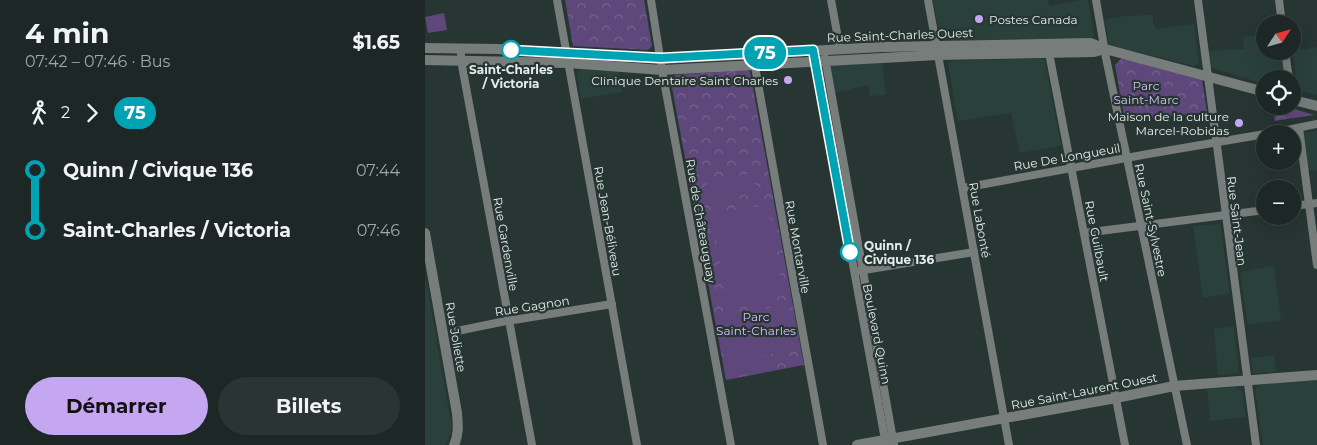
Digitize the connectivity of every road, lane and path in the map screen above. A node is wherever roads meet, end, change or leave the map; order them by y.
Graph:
1 (557, 0) edge
2 (651, 0) edge
3 (831, 0) edge
4 (928, 0) edge
5 (1096, 0) edge
6 (1198, 0) edge
7 (1279, 0) edge
8 (1281, 15) edge
9 (1048, 46) junction
10 (425, 48) edge
11 (461, 48) junction
12 (840, 49) junction
13 (1105, 49) junction
14 (937, 50) junction
15 (819, 55) junction
16 (568, 58) junction
17 (661, 58) junction
18 (753, 59) junction
19 (425, 60) edge
20 (461, 60) junction
21 (662, 70) junction
22 (1207, 76) junction
23 (1256, 90) edge
24 (1301, 102) edge
25 (1317, 106) edge
26 (1317, 124) edge
27 (1301, 128) edge
28 (1256, 136) edge
29 (1301, 139) edge
30 (1216, 142) junction
31 (1127, 158) junction
32 (1072, 168) junction
33 (963, 188) junction
34 (1313, 204) edge
35 (1256, 211) edge
36 (1225, 215) junction
37 (1141, 226) junction
38 (425, 233) edge
39 (1084, 233) junction
40 (974, 252) junction
41 (1317, 265) edge
42 (863, 270) junction
43 (854, 272) junction
44 (612, 304) junction
45 (509, 321) junction
46 (457, 331) dead end
47 (1317, 375) edge
48 (1247, 380) junction
49 (1174, 386) junction
50 (1116, 398) junction
51 (1005, 418) junction
52 (889, 442) edge
53 (454, 445) edge
54 (532, 445) edge
55 (637, 445) edge
56 (731, 445) edge
57 (823, 445) edge
58 (857, 445) edge
59 (1009, 445) edge
60 (1125, 445) edge
61 (1187, 445) edge
62 (1256, 445) edge

1 - 16 street, Rue Jean-Béliveau
2 - 17 street, Rue de Châteauguay
3 - 12 street
4 - 14 street, Rue Labonté
5 - 13 street, Rue Saint-Sylvestre
6 - 22 street, Rue Saint-Jean
7 - 8 street
9 - 13 street, Rue Saint-Charles Ouest
9 - 14 street, Rue Saint-Charles Ouest
9 - 32 street, Rue Guilbault
10 - 11 street, Rue Saint-Charles Ouest
11 - 16 street, Rue Saint-Charles Ouest
11 - 20 street, Rue Gardenville
12 - 14 street, Rue Saint-Charles Ouest
12 - 15 street, Rue Saint-Charles Ouest
13 - 22 street, Rue Saint-Charles Ouest
13 - 31 street, Rue Saint-Sylvestre
14 - 15 street, Rue Saint-Charles Ouest
14 - 33 street, Rue Labonté
15 - 18 street, Rue Saint-Charles Ouest
15 - 42 street, Boulevard Quinn
15 - 43 street, Boulevard Quinn
16 - 17 street, Rue Saint-Charles Ouest
16 - 20 street, Rue Saint-Charles Ouest
16 - 21 street, Rue Saint-Charles Ouest
16 - 44 street, Rue Jean-Béliveau
17 - 18 street, Rue Saint-Charles Ouest
17 - 21 street, Rue de Châteauguay
18 - 21 street, Rue Saint-Charles Ouest
18 - 57 street, Rue Montarville
19 - 20 street, Rue Saint-Charles Ouest
20 - 45 street, Rue Gardenville
21 - 56 street, Rue de Châteauguay
22 - 23 street, Rue Saint-Charles Ouest
22 - 30 street, Rue Saint-Jean
24 - 25 street
26 - 27 street, Rue De Longueuil
28 - 30 street, Rue De Longueuil
29 - 34 street
30 - 31 street, Rue De Longueuil
30 - 36 street, Rue Saint-Jean
31 - 32 street, Rue De Longueuil
31 - 37 street, Rue Saint-Sylvestre
32 - 33 street, Rue De Longueuil
32 - 39 street, Rue Guilbault
33 - 40 street, Rue Labonté
34 - 41 street
35 - 36 street
36 - 37 street
36 - 48 street, Rue Saint-Jean
37 - 39 street
37 - 49 street, Rue Saint-Sylvestre
38 - 53 street, Rue Joliette
39 - 50 street, Rue Guilbault
40 - 42 street
40 - 51 street, Rue Labonté
42 - 43 street
42 - 52 street, Boulevard Quinn
43 - 52 street, Boulevard Quinn
44 - 45 street, Rue Gagnon
44 - 55 street, Rue Jean-Béliveau
45 - 46 street, Rue Gagnon
45 - 54 street, Rue Gardenville
47 - 48 street, Rue Saint-Laurent Ouest
48 - 49 street, Rue Saint-Laurent Ouest
48 - 62 street, Rue Saint-Jean
49 - 50 street, Rue Saint-Laurent Ouest
49 - 61 street, Rue Saint-Sylvestre
50 - 51 street, Rue Saint-Laurent Ouest
50 - 60 street, Rue Guilbault
51 - 52 street, Rue Saint-Laurent Ouest
51 - 59 street, Rue Labonté
52 - 58 street, Rue Saint-Laurent Ouest

